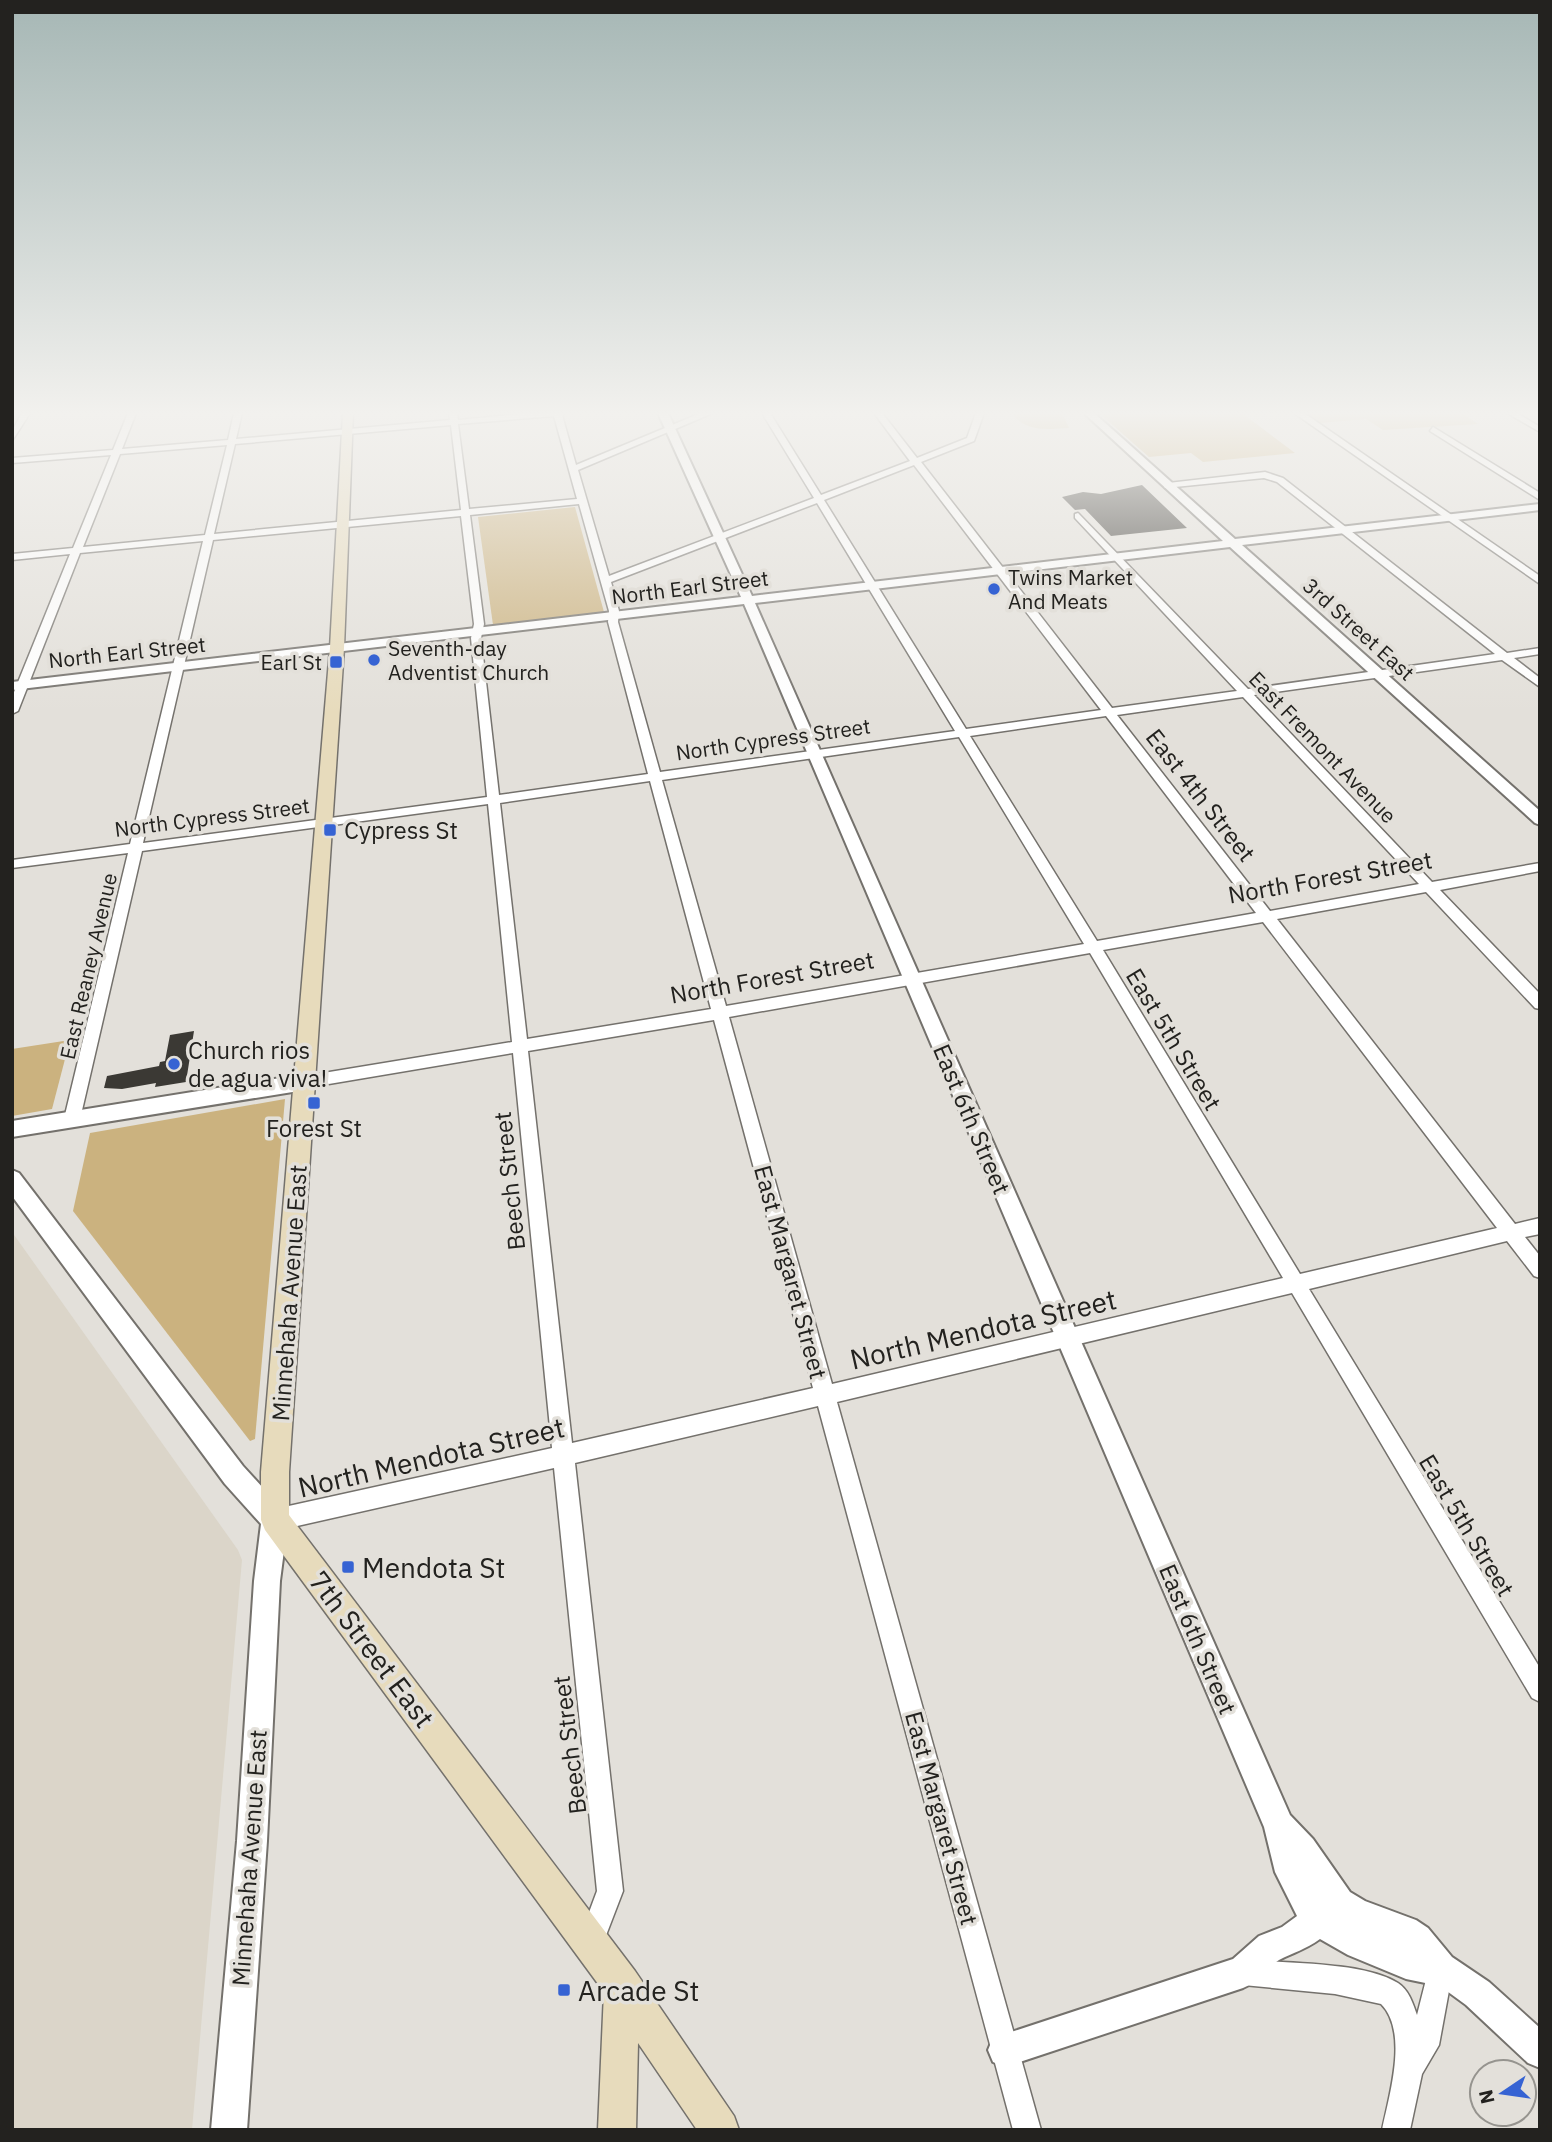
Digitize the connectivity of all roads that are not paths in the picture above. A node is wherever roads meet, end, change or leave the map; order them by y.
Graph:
1 (93, 513) edge
2 (215, 513) edge
3 (343, 513) edge
4 (465, 513) joint
5 (585, 513) edge
6 (709, 513) edge
7 (785, 513) edge
8 (829, 513) edge
9 (955, 513) edge
10 (1198, 513) edge
11 (1320, 513) edge
12 (1442, 513) edge
13 (1485, 513) edge
14 (1079, 516) dead end
15 (1448, 517) junction
16 (343, 525) junction
17 (1343, 530) junction
18 (209, 538) junction
19 (720, 538) junction
20 (1232, 543) junction
21 (78, 551) junction
22 (12, 557) edge
23 (1117, 557) junction
24 (999, 570) junction
25 (605, 581) junction
26 (1540, 581) edge
27 (872, 585) junction
28 (748, 600) junction
29 (614, 616) junction
30 (477, 632) junction
31 (337, 648) junction
32 (1540, 651) edge
33 (1504, 657) junction
34 (178, 666) junction
35 (1378, 674) junction
36 (1540, 684) edge
37 (18, 685) edge
38 (1245, 693) junction
39 (12, 711) edge
40 (1108, 713) junction
41 (963, 733) junction
42 (816, 754) junction
43 (655, 776) junction
44 (493, 800) junction
45 (1540, 820) edge
46 (323, 823) junction
47 (136, 848) junction
48 (12, 864) edge
49 (1540, 867) edge
50 (1429, 886) junction
51 (1264, 915) junction
52 (1093, 946) junction
53 (912, 978) junction
54 (1540, 1004) edge
55 (720, 1013) junction
56 (519, 1047) junction
57 (305, 1082) junction
58 (72, 1119) junction
59 (12, 1129) edge
60 (12, 1179) edge
61 (1540, 1226) edge
62 (1511, 1232) junction
63 (1540, 1270) edge
64 (1295, 1284) junction
65 (1067, 1337) junction
66 (824, 1395) junction
67 (563, 1456) junction
68 (275, 1520) junction
69 (1540, 1690) edge
70 (1279, 1826) junction
71 (1353, 1912) junction
72 (1319, 1920) junction
73 (592, 1942) junction
74 (1440, 1969) junction
75 (1243, 1972) junction
76 (622, 1984) junction
77 (1005, 2050) junction
78 (1540, 2050) edge
79 (1409, 2069) junction
80 (229, 2130) edge
81 (617, 2130) edge
82 (720, 2130) edge
83 (1027, 2130) edge
84 (1396, 2130) edge

1 - 21 street
2 - 18 street, East Reaney Avenue
3 - 16 main road, Minnehaha Avenue East
4 - 16 street
4 - 30 street, Beech Street
5 - 25 street, East Margaret Street
6 - 19 street, East 6th Street
7 - 19 street
8 - 27 street, East 5th Street
9 - 24 street, East 4th Street
10 - 20 street, 3rd Street East
11 - 17 street
12 - 15 street
13 - 15 street, North Earl Street
14 - 23 street, East Fremont Avenue
15 - 17 street, North Earl Street
15 - 26 street
16 - 18 street
16 - 31 main road, Minnehaha Avenue East
17 - 20 street, North Earl Street
17 - 33 street
18 - 21 street
18 - 34 street, East Reaney Avenue
19 - 25 street
19 - 28 street, East 6th Street
20 - 23 street, North Earl Street
20 - 35 street, 3rd Street East
21 - 22 street
21 - 37 street
23 - 24 street, North Earl Street
23 - 38 street, East Fremont Avenue
24 - 27 street, North Earl Street
24 - 40 street, East 4th Street
25 - 29 street, East Margaret Street
27 - 28 street, North Earl Street
27 - 41 street, East 5th Street
28 - 29 street, North Earl Street
28 - 42 street, East 6th Street
29 - 30 street, North Earl Street
29 - 43 street, East Margaret Street
30 - 31 street, North Earl Street
30 - 44 street, Beech Street
31 - 34 street, North Earl Street
31 - 46 main road, Minnehaha Avenue East
32 - 33 street, North Cypress Street
33 - 35 street, North Cypress Street
33 - 36 street
34 - 37 street, North Earl Street
34 - 47 street, East Reaney Avenue
35 - 38 street, North Cypress Street
35 - 45 street, 3rd Street East
37 - 39 street
38 - 40 street, North Cypress Street
38 - 50 street, East Fremont Avenue
40 - 41 street, North Cypress Street
40 - 51 street, East 4th Street
41 - 42 street, North Cypress Street
41 - 52 street, East 5th Street
42 - 43 street, North Cypress Street
42 - 53 street, East 6th Street
43 - 44 street, North Cypress Street
43 - 55 street, East Margaret Street
44 - 46 street, North Cypress Street
44 - 56 street, Beech Street
46 - 47 street, North Cypress Street
46 - 57 main road, Minnehaha Avenue East
47 - 48 street, North Cypress Street
47 - 58 street, East Reaney Avenue
49 - 50 street, North Forest Street
50 - 51 street, North Forest Street
50 - 54 street, East Fremont Avenue
51 - 52 street, North Forest Street
51 - 62 street, East 4th Street
52 - 53 street, North Forest Street
52 - 64 street, East 5th Street
53 - 55 street, North Forest Street
53 - 65 street, East 6th Street
55 - 56 street, North Forest Street
55 - 66 street, East Margaret Street
56 - 57 street, North Forest Street
56 - 67 street, Beech Street
57 - 58 street, North Forest Street
57 - 68 main road, Minnehaha Avenue East
58 - 59 street, North Forest Street
60 - 68 street, 7th Street East
61 - 62 street, North Mendota Street
62 - 63 street, East 4th Street
62 - 64 street, North Mendota Street
64 - 65 street, North Mendota Street
64 - 69 street, East 5th Street
65 - 66 street, North Mendota Street
65 - 70 street, East 6th Street
66 - 67 street, North Mendota Street
66 - 77 street, East Margaret Street
67 - 68 street, North Mendota Street
67 - 73 street, Beech Street
68 - 73 main road, 7th Street East
68 - 80 street, Minnehaha Avenue East
70 - 71 street, East 6th Street
70 - 72 street, East 6th Street
71 - 72 street
71 - 74 street, East 6th Street
72 - 74 street, East 6th Street
72 - 75 street
73 - 76 main road, 7th Street East
74 - 78 street, East 6th Street
74 - 79 street
75 - 77 street
75 - 79 street
76 - 81 main road
76 - 82 main road, 7th Street East
77 - 83 street, East Margaret Street
79 - 84 street

